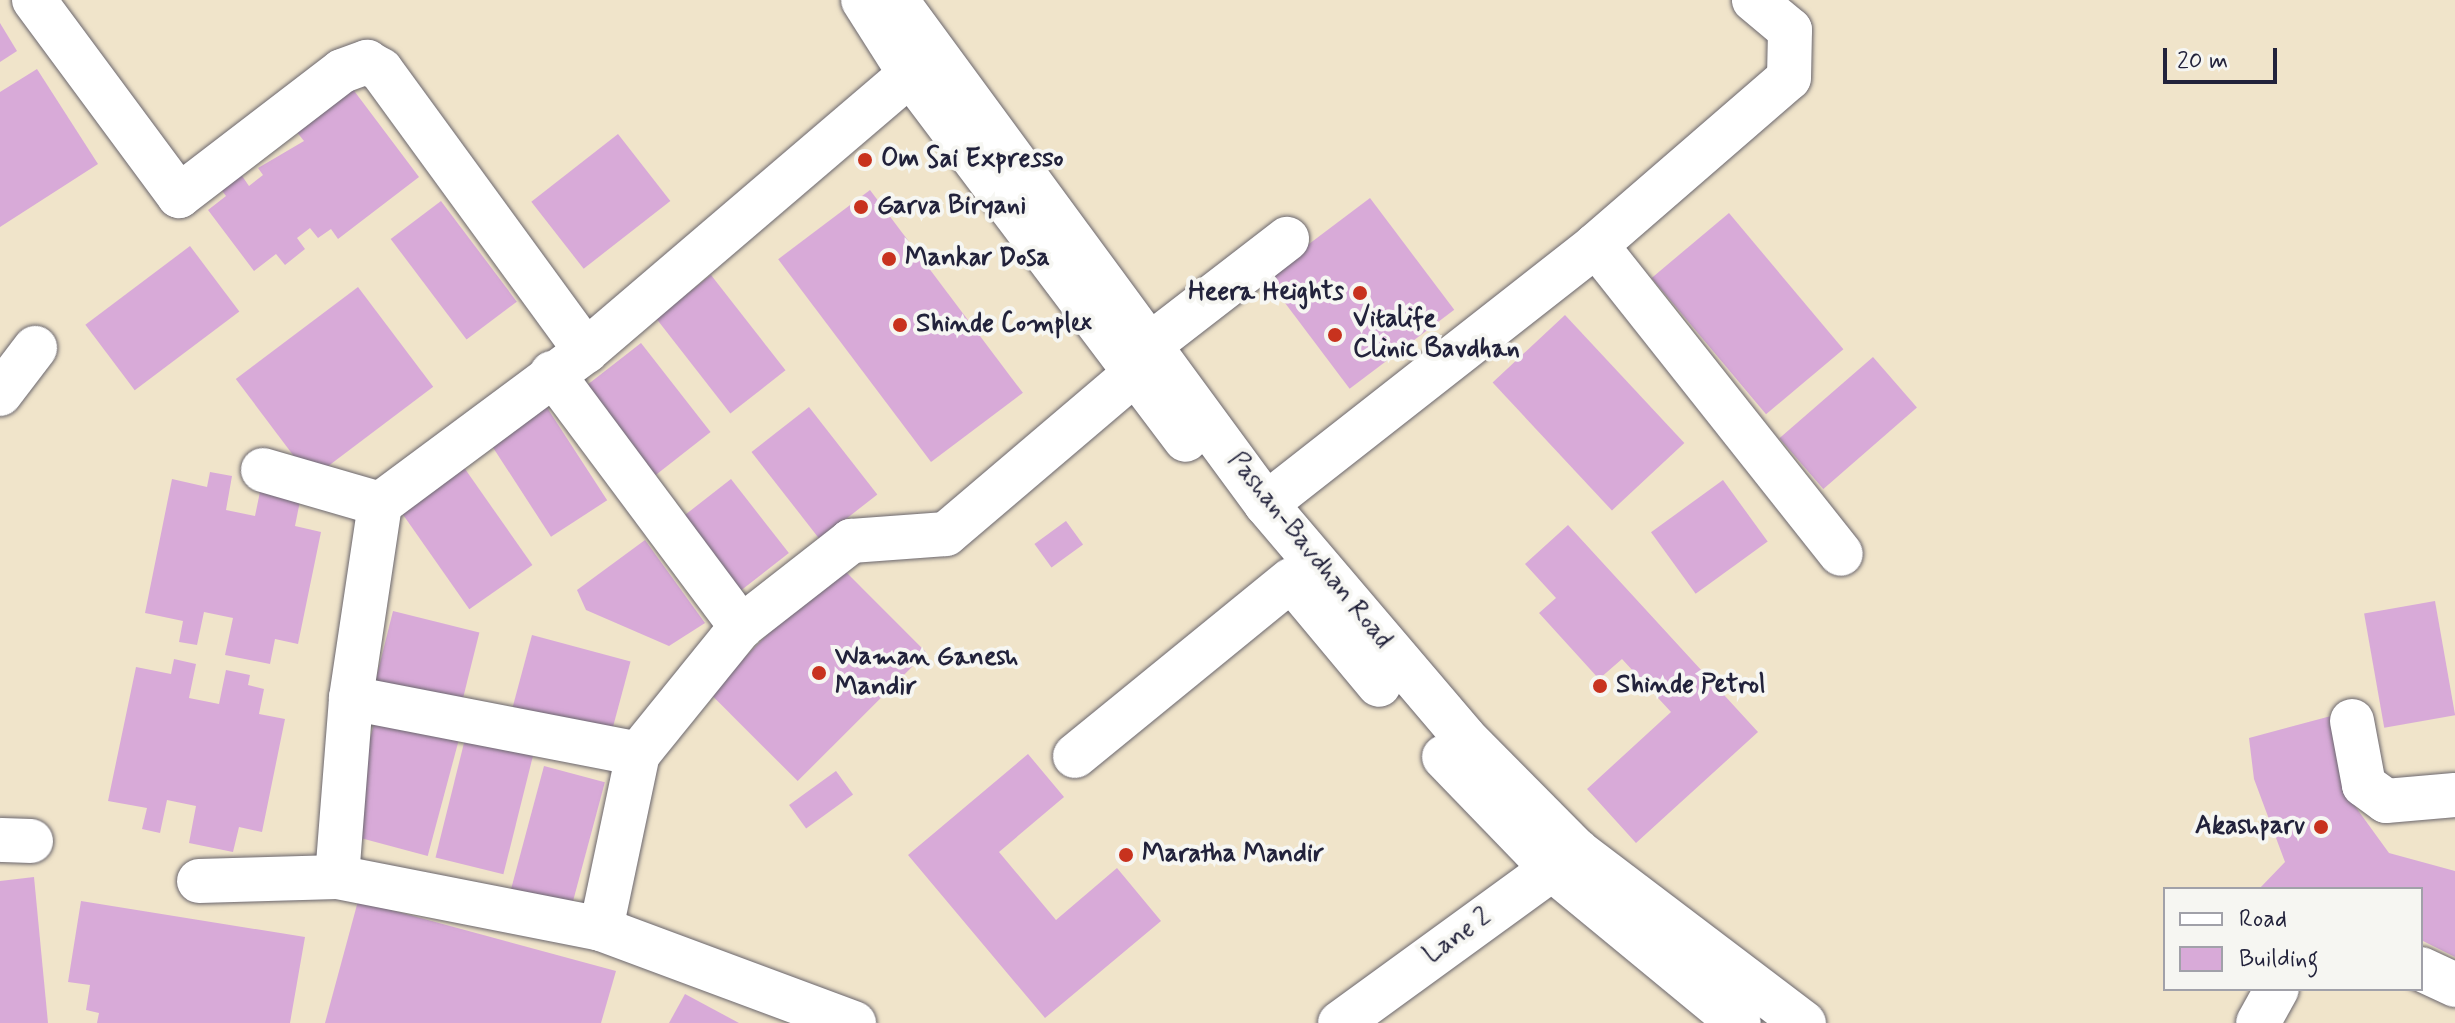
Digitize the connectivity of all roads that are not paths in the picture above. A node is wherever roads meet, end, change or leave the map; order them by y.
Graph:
1 (34, 0) edge
2 (863, 0) edge
3 (896, 0) edge
4 (1754, 0) edge
5 (910, 74) junction
6 (1287, 239) dead end
7 (1596, 245) junction
8 (35, 348) dead end
9 (1142, 359) junction
10 (569, 362) junction
11 (0, 394) edge
12 (263, 470) dead end
13 (380, 504) junction
14 (1266, 504) junction
15 (1841, 554) dead end
16 (1291, 580) junction
17 (741, 627) junction
18 (351, 698) junction
19 (2352, 721) dead end
20 (638, 754) junction
21 (1075, 756) dead end
22 (2455, 795) edge
23 (1564, 860) junction
24 (337, 877) junction
25 (199, 881) dead end
26 (601, 929) junction
27 (2423, 970) edge
28 (2455, 985) edge
29 (2276, 991) edge
30 (854, 1023) edge
31 (1340, 1023) edge
32 (1739, 1023) edge
33 (1804, 1023) edge
34 (2258, 1023) edge

1 - 10 street
2 - 5 street, Pashan-Bavdhan Road
3 - 9 street, Pashan-Bavdhan Road
4 - 7 street
5 - 9 street, Pashan-Bavdhan Road
5 - 10 street
6 - 9 street
7 - 14 street
7 - 15 street
8 - 11 street
9 - 14 street, Pashan-Bavdhan Road
9 - 16 street, Pashan-Bavdhan Road
9 - 17 street
10 - 13 street
10 - 17 street
12 - 13 street
13 - 18 street
14 - 23 street, Pashan-Bavdhan Road
16 - 21 street
16 - 23 street, Pashan-Bavdhan Road
17 - 20 street
18 - 20 street
18 - 24 street
19 - 22 street
20 - 26 street
23 - 31 street, Lane 2
23 - 32 street, Pashan-Bavdhan Road
23 - 33 street, Pashan-Bavdhan Road
24 - 25 street
24 - 26 street
26 - 30 street
27 - 28 street
29 - 34 street

